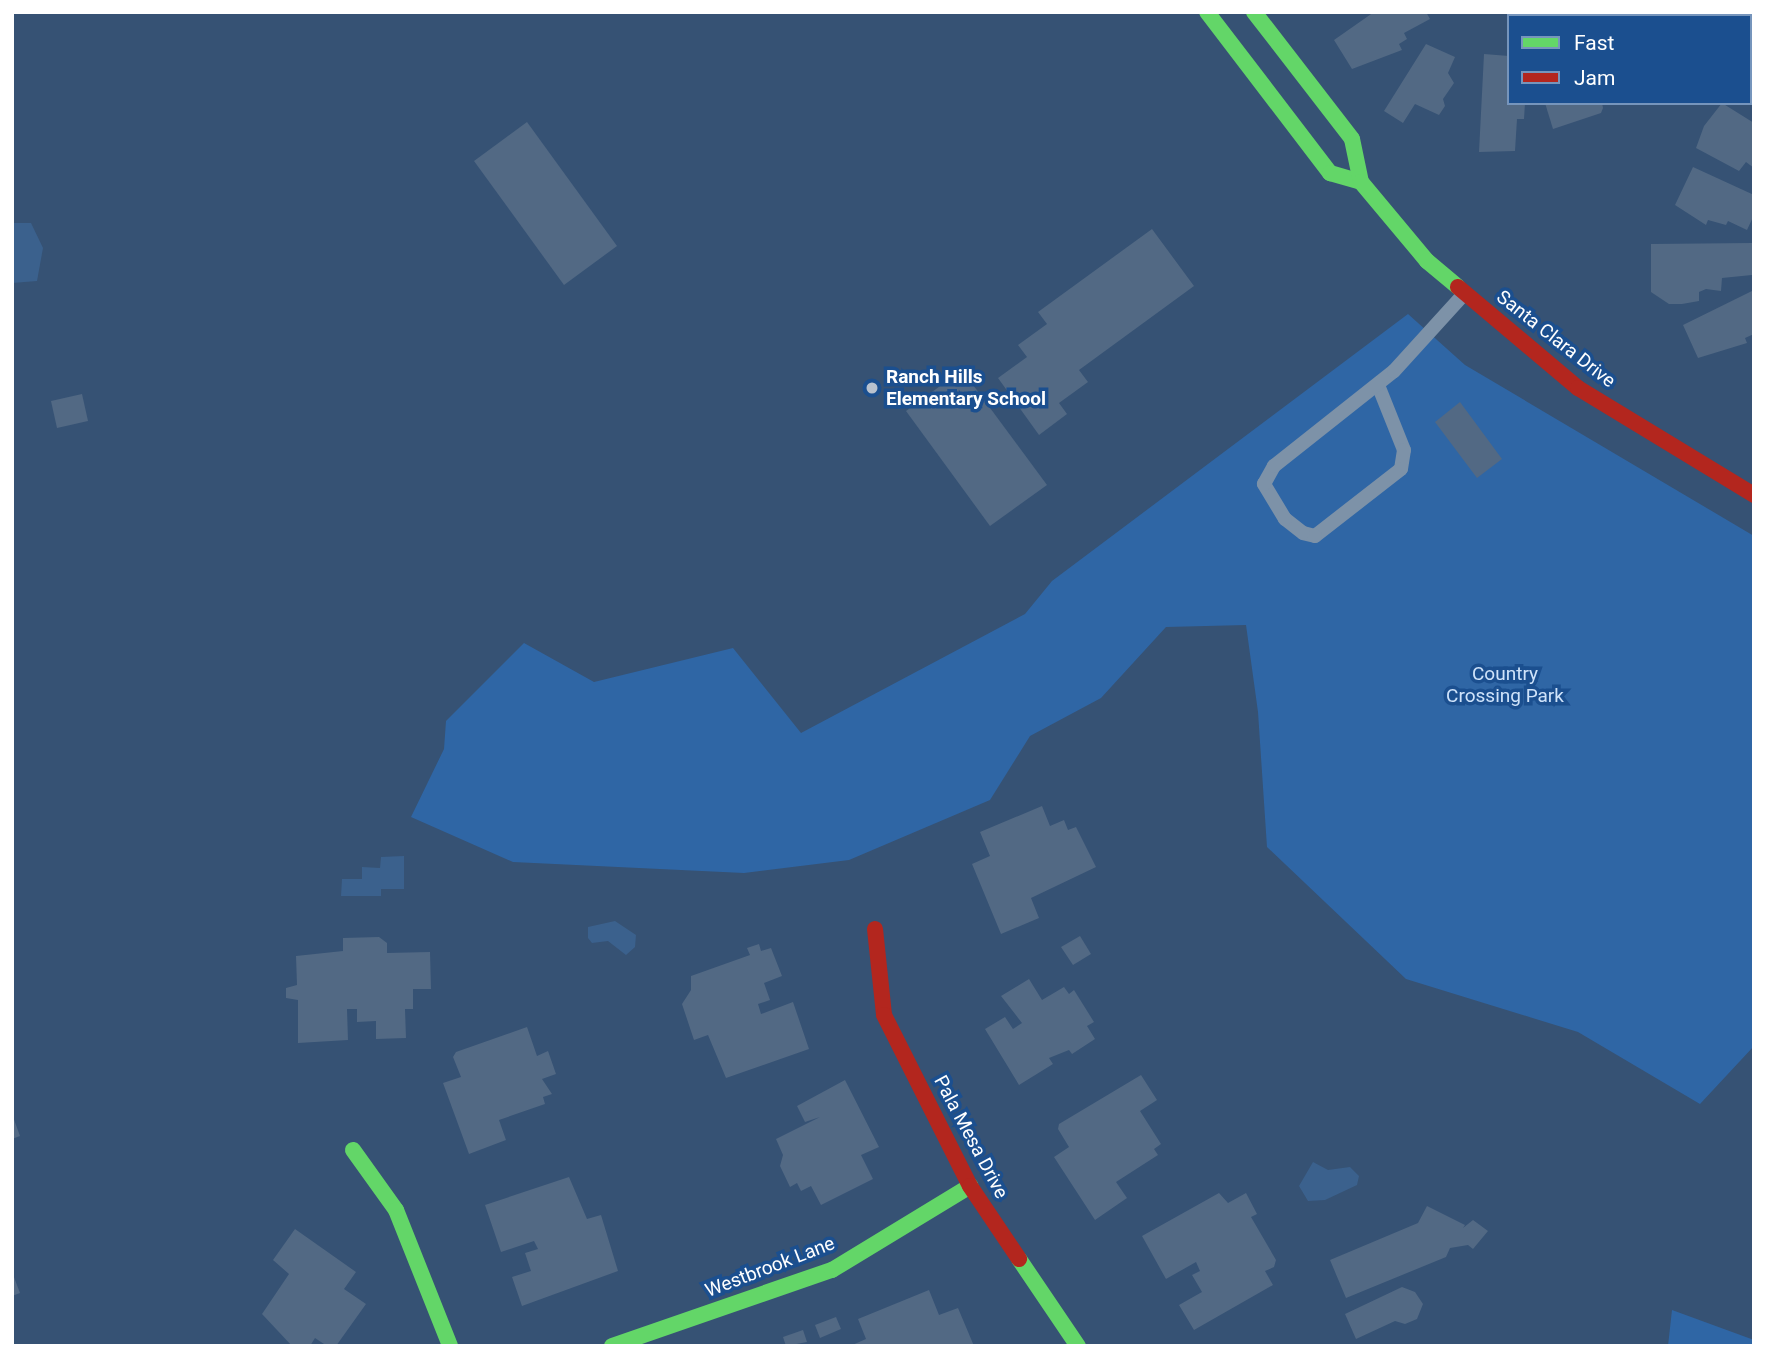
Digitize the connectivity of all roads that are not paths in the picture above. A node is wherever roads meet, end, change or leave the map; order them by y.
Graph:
1 (1207, 12) edge
2 (1254, 12) edge
3 (1361, 182) junction
4 (1465, 293) junction
5 (1378, 384) junction
6 (1754, 495) edge
7 (875, 929) dead end
8 (353, 1150) dead end
9 (970, 1186) junction
10 (450, 1346) edge
11 (612, 1346) edge
12 (1078, 1346) edge

1 - 3 street
2 - 3 street, Santa Clara Drive
3 - 4 street, Santa Clara Drive
4 - 5 lane
4 - 6 street, Santa Clara Drive
5 - 5 lane
7 - 9 street, Pala Mesa Drive
8 - 10 street
9 - 11 street, Westbrook Lane
9 - 12 street, Pala Mesa Drive

